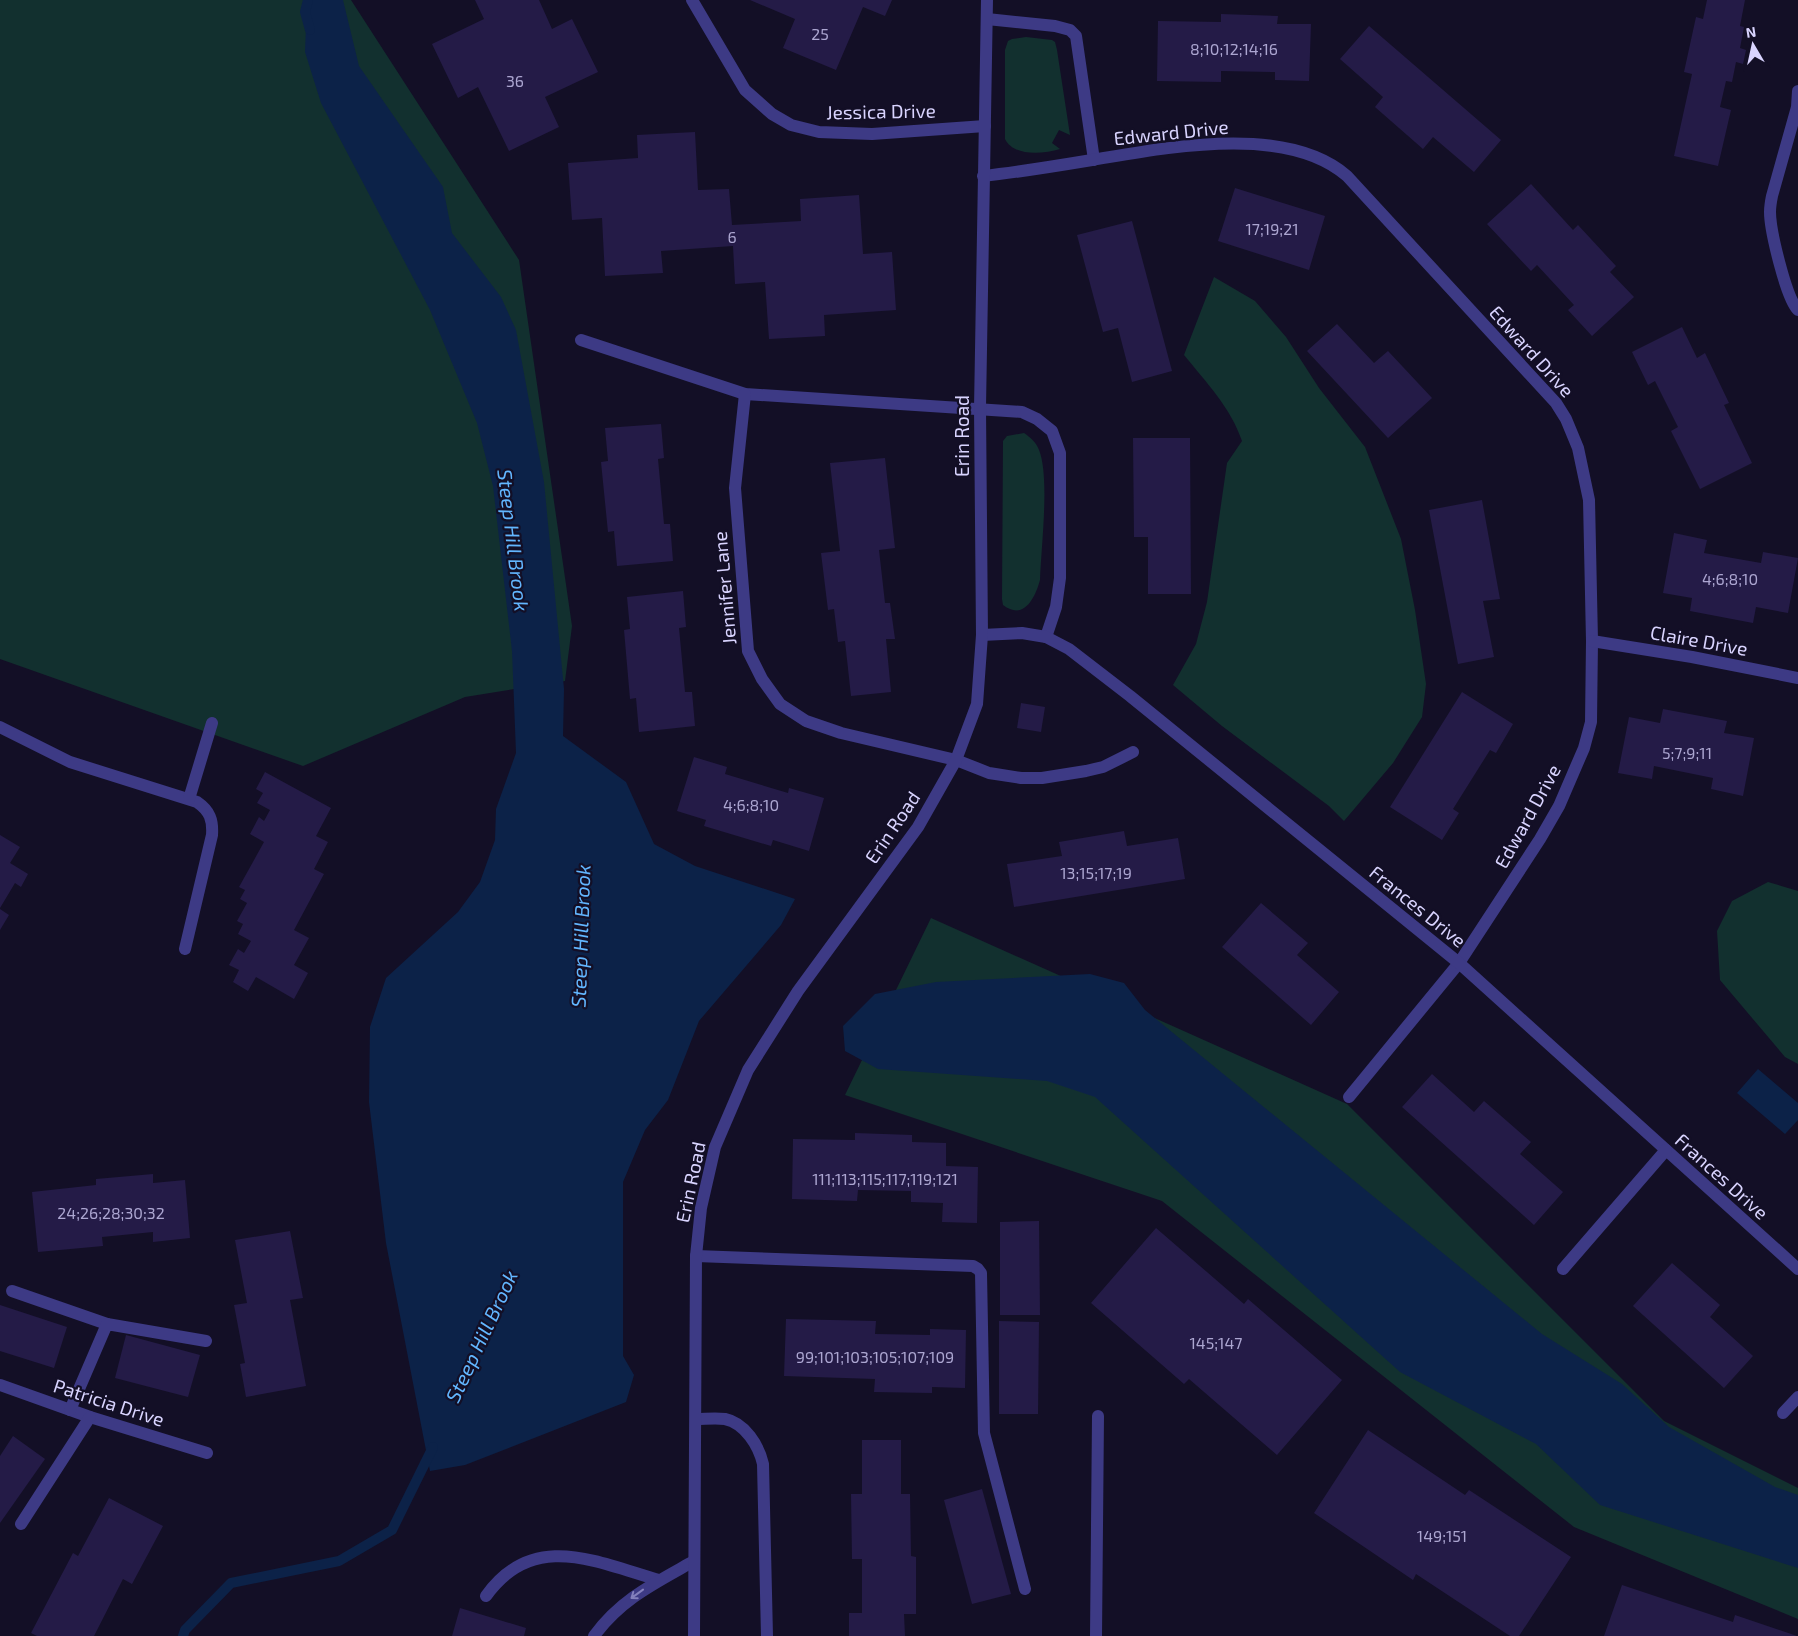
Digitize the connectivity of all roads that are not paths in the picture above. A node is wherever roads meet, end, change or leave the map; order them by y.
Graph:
1 (692, 0) edge
2 (987, 0) edge
3 (987, 20) junction
4 (1798, 91) edge
5 (985, 126) junction
6 (1094, 160) junction
7 (983, 176) junction
8 (1798, 310) edge
9 (580, 340) dead end
10 (745, 394) junction
11 (980, 408) junction
12 (982, 635) junction
13 (1046, 637) junction
14 (1592, 641) junction
15 (1798, 678) edge
16 (212, 723) dead end
17 (0, 727) edge
18 (1133, 752) dead end
19 (956, 760) junction
20 (189, 799) junction
21 (185, 949) dead end
22 (1459, 963) junction
23 (1349, 1097) dead end
24 (1666, 1150) junction
25 (696, 1256) junction
26 (1798, 1269) edge
27 (1563, 1270) dead end
28 (12, 1290) dead end
29 (107, 1324) junction
30 (206, 1341) dead end
31 (0, 1386) edge
32 (1798, 1397) edge
33 (70, 1410) junction
34 (1783, 1413) dead end
35 (1098, 1416) dead end
36 (90, 1417) junction
37 (696, 1419) junction
38 (207, 1453) dead end
39 (21, 1524) dead end
40 (694, 1561) junction
41 (659, 1580) junction
42 (1025, 1588) dead end
43 (486, 1596) dead end
44 (594, 1636) edge
45 (694, 1636) edge
46 (767, 1636) edge
47 (1096, 1636) edge

1 - 5 street, Jessica Drive
2 - 3 street, Erin Road
3 - 5 street, Erin Road
3 - 6 street
4 - 8 street
5 - 7 street, Erin Road
6 - 7 street, Edward Drive
6 - 14 street, Edward Drive
7 - 11 street, Erin Road
9 - 10 street
10 - 11 street
10 - 19 street, Jennifer Lane
11 - 12 street, Erin Road
11 - 13 street
12 - 13 street, Frances Drive
12 - 19 street, Erin Road
13 - 22 street, Frances Drive
14 - 15 street, Claire Drive
14 - 22 street, Edward Drive
16 - 20 street
17 - 20 street
18 - 19 street, Jennifer Lane
19 - 25 street, Erin Road
20 - 21 street
22 - 23 street, Edward Drive
22 - 24 street, Frances Drive
24 - 26 street, Frances Drive
24 - 27 street
25 - 37 street, Erin Road
25 - 42 street
28 - 29 street
29 - 30 street
29 - 33 street
31 - 33 street, Patricia Drive
32 - 34 street
33 - 36 street, Patricia Drive
35 - 47 street
36 - 38 street, Patricia Drive
36 - 39 street
37 - 40 street, Erin Road
37 - 46 street
40 - 41 street
40 - 45 street, Erin Road
41 - 43 street
41 -> 44 street

